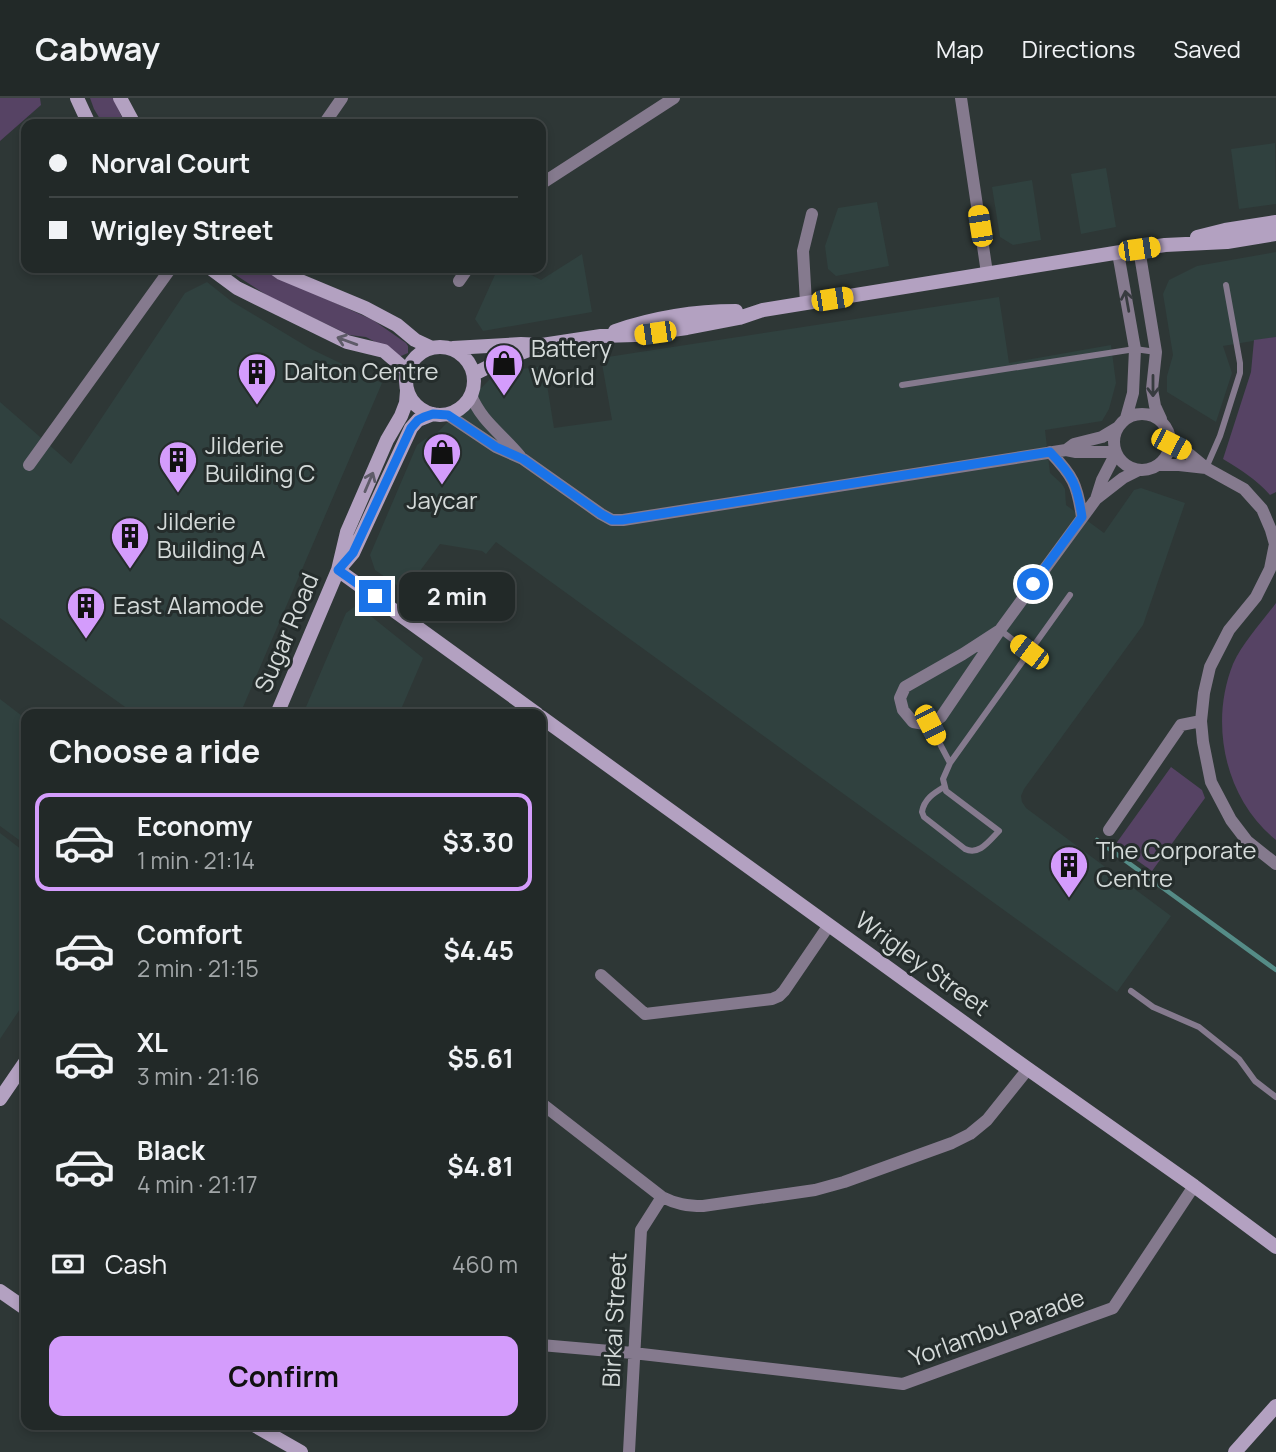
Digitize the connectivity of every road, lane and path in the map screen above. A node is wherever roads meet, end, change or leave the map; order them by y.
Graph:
1 (77, 98) edge
2 (121, 98) edge
3 (342, 98) edge
4 (674, 98) edge
5 (961, 98) edge
6 (87, 119) edge
7 (132, 119) edge
8 (327, 119) edge
9 (546, 181) edge
10 (812, 214) dead end
11 (1276, 222) edge
12 (1276, 234) edge
13 (1165, 245) junction
14 (1139, 249) junction
15 (1118, 253) junction
16 (168, 273) edge
17 (217, 273) edge
18 (281, 273) edge
19 (465, 273) edge
20 (987, 274) junction
21 (459, 281) dead end
22 (1226, 285) dead end
23 (806, 303) junction
24 (542, 345) junction
25 (430, 347) junction
26 (453, 348) junction
27 (1135, 349) junction
28 (1156, 352) junction
29 (406, 370) junction
30 (474, 374) junction
31 (902, 385) dead end
32 (407, 391) junction
33 (471, 395) junction
34 (433, 414) junction
35 (448, 415) junction
36 (1126, 418) junction
37 (1161, 419) junction
38 (1117, 428) junction
39 (1171, 444) junction
40 (1066, 450) junction
41 (1050, 452) junction
42 (1116, 452) junction
43 (523, 459) junction
44 (29, 465) dead end
45 (1158, 465) junction
46 (1206, 468) junction
47 (1139, 470) junction
48 (1096, 499) junction
49 (1082, 517) junction
50 (1276, 544) edge
51 (338, 570) junction
52 (1070, 595) dead end
53 (1000, 629) junction
54 (1029, 652) junction
55 (279, 709) edge
56 (530, 709) edge
57 (546, 720) edge
58 (1201, 721) junction
59 (930, 725) junction
60 (950, 763) junction
61 (944, 787) junction
62 (1109, 830) dead end
63 (1276, 864) edge
64 (829, 925) junction
65 (601, 975) dead end
66 (1131, 991) dead end
67 (21, 1068) edge
68 (1028, 1069) junction
69 (1276, 1097) edge
70 (0, 1099) edge
71 (546, 1107) edge
72 (1194, 1186) junction
73 (662, 1196) junction
74 (1276, 1247) edge
75 (0, 1291) edge
76 (21, 1306) edge
77 (546, 1345) edge
78 (633, 1353) junction
79 (1276, 1406) edge
80 (262, 1430) edge
81 (301, 1452) edge
82 (629, 1452) edge
83 (1235, 1452) edge

1 - 6 main road
2 - 7 main road
3 - 8 street
4 - 9 street
5 - 20 street
10 - 23 street
11 - 13 main road
12 - 13 main road
13 - 14 main road
14 - 15 main road
14 - 28 street
15 - 20 main road
27 -> 15 street
16 - 44 street
29 -> 17 main road
18 - 25 main road
19 - 21 street
20 - 23 main road
22 - 46 lane
23 - 24 main road
24 - 26 main road
24 - 30 main road
25 - 26 main road
25 - 29 main road
26 - 30 main road
27 - 28 lane
27 - 31 lane
27 - 36 street
28 -> 37 street
29 - 32 main road
30 - 33 main road
32 - 34 main road
51 -> 32 main road
33 - 35 main road
33 - 43 street
34 - 35 main road
34 - 51 main road
35 - 43 street
36 - 37 street
36 - 38 street
37 - 39 street
38 - 40 street
38 - 42 street
39 - 45 street
39 - 46 street
40 - 41 street
40 - 42 street
41 - 43 street
41 - 49 street
42 - 47 street
42 - 48 street
45 - 46 street
45 - 47 street
46 - 50 street
47 - 48 street
48 - 49 street
49 - 53 street
50 - 58 street
51 - 55 main road, Sugar Road
51 - 56 main road, Wrigley Street
52 - 54 lane
53 - 54 lane
53 - 59 street
53 - 59 street
54 - 60 lane
57 - 64 main road, Wrigley Street
58 - 62 street
58 - 63 street
59 - 60 lane
60 - 61 lane
61 - 61 lane
64 - 65 street
64 - 68 main road, Wrigley Street
66 - 69 lane
67 - 70 main road
68 - 72 main road, Wrigley Street
68 - 73 street
71 - 73 street
72 - 74 main road, Wrigley Street
72 - 78 street, Yorlambu Parade
73 - 78 street, Birkai Street
75 - 76 main road
77 - 78 street, Yorlambu Parade
78 - 82 street, Birkai Street
79 - 83 main road
80 - 81 main road

